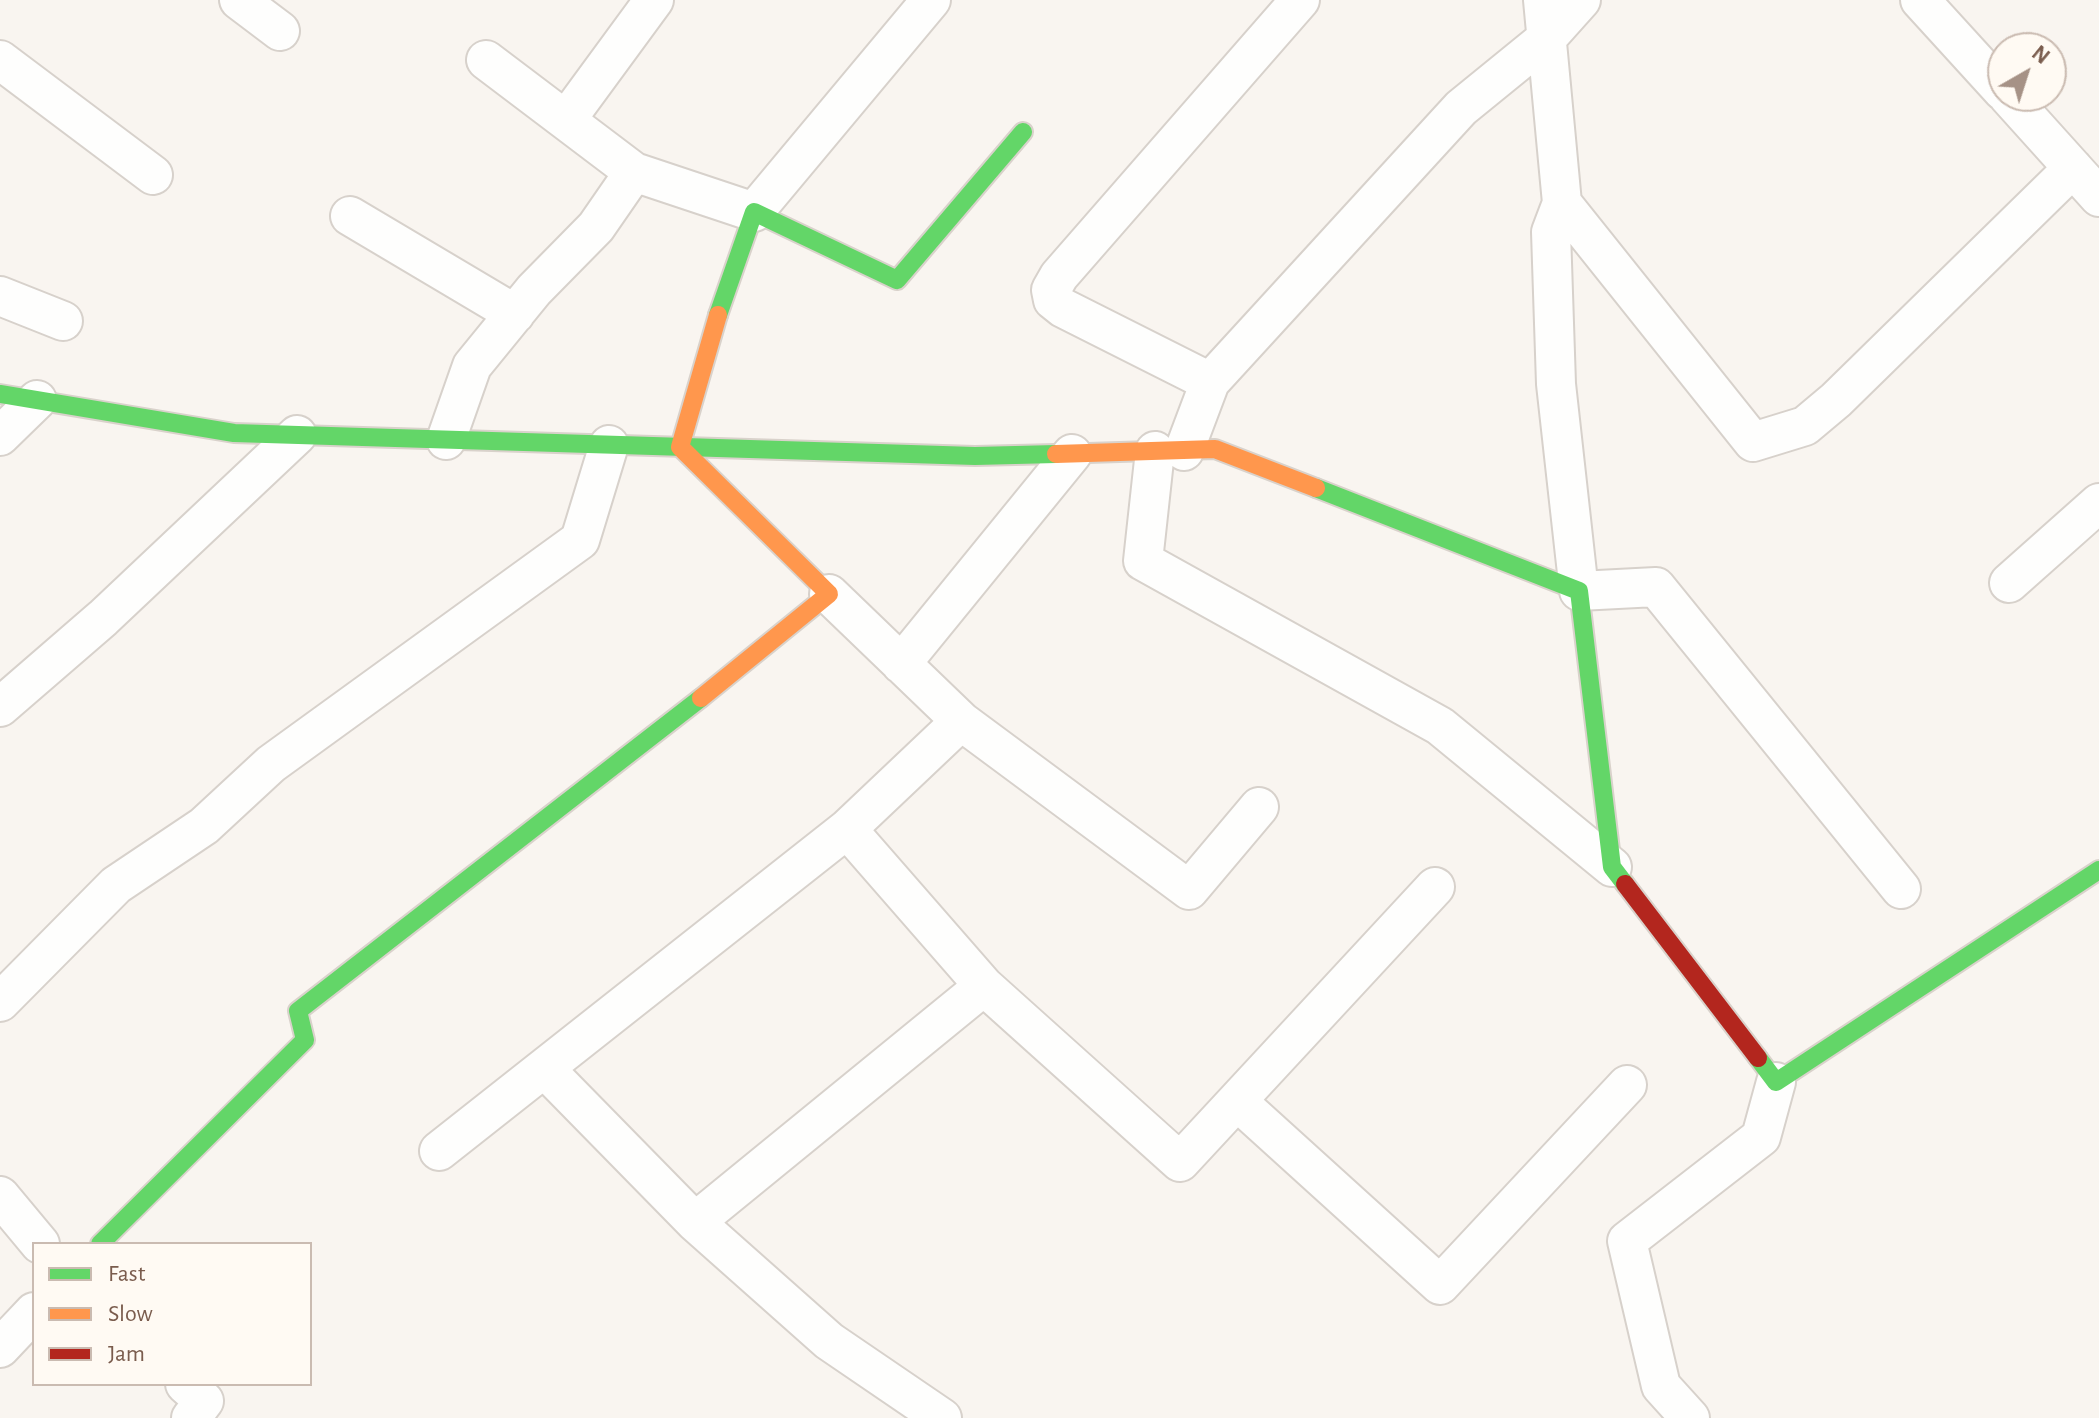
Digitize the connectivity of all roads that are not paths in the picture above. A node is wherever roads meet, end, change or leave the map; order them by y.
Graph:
1 (239, 0) edge
2 (654, 0) edge
3 (931, 0) edge
4 (1300, 0) edge
5 (1543, 0) edge
6 (1581, 0) edge
7 (1940, 7) edge
8 (280, 31) dead end
9 (1547, 38) junction
10 (0, 60) edge
11 (486, 60) dead end
12 (1987, 70) edge
13 (2022, 112) edge
14 (566, 120) junction
15 (1023, 132) dead end
16 (2073, 168) junction
17 (634, 172) junction
18 (153, 175) dead end
19 (2099, 197) edge
20 (1562, 203) junction
21 (754, 212) junction
22 (350, 216) dead end
23 (0, 296) edge
24 (515, 314) junction
25 (63, 321) dead end
26 (1210, 382) junction
27 (0, 394) edge
28 (37, 400) junction
29 (297, 435) junction
30 (0, 436) edge
31 (446, 440) junction
32 (609, 445) junction
33 (680, 447) junction
34 (1169, 451) junction
35 (1072, 454) junction
36 (2099, 503) edge
37 (2009, 583) dead end
38 (1579, 591) junction
39 (829, 594) junction
40 (901, 664) junction
41 (0, 707) edge
42 (961, 721) junction
43 (1259, 807) dead end
44 (847, 829) junction
45 (1612, 867) junction
46 (2099, 870) edge
47 (1435, 887) dead end
48 (1901, 889) dead end
49 (984, 986) junction
50 (0, 1002) edge
51 (544, 1068) junction
52 (1776, 1082) junction
53 (1627, 1085) dead end
54 (1237, 1101) junction
55 (439, 1151) dead end
56 (0, 1196) edge
57 (695, 1222) junction
58 (38, 1242) edge
59 (102, 1242) edge
60 (32, 1314) edge
61 (0, 1348) edge
62 (187, 1386) edge
63 (191, 1418) edge
64 (942, 1418) edge
65 (1690, 1418) edge

1 - 8 street
2 - 14 street
3 - 21 street
4 - 26 street
5 - 9 street
6 - 9 street
7 - 12 street
9 - 20 street
9 - 26 street
10 - 18 street
11 - 14 street
13 - 16 street
14 - 17 street
15 - 21 street
16 - 19 street
16 - 20 street
17 - 21 street
17 - 24 street
20 - 38 street
21 - 33 street
22 - 24 street
23 - 25 street
24 - 31 street
26 - 34 street
27 - 28 street
28 - 29 street
28 - 30 street
29 - 31 street
29 - 41 street
31 - 32 street
32 - 33 street
32 - 50 street
33 - 35 street
33 - 39 street
34 - 35 street
34 - 38 street
34 - 45 street
35 - 40 street
36 - 37 street
38 - 45 street
38 - 48 street
39 - 40 street
39 - 59 street
40 - 42 street
42 - 43 street
42 - 44 street
44 - 49 street
44 - 51 street
45 - 52 street
46 - 52 street
47 - 54 street
49 - 54 street
49 - 57 street
51 - 55 street
51 - 57 street
52 - 65 street
53 - 54 street
56 - 58 street
57 - 64 street
60 - 61 street
62 - 63 street

